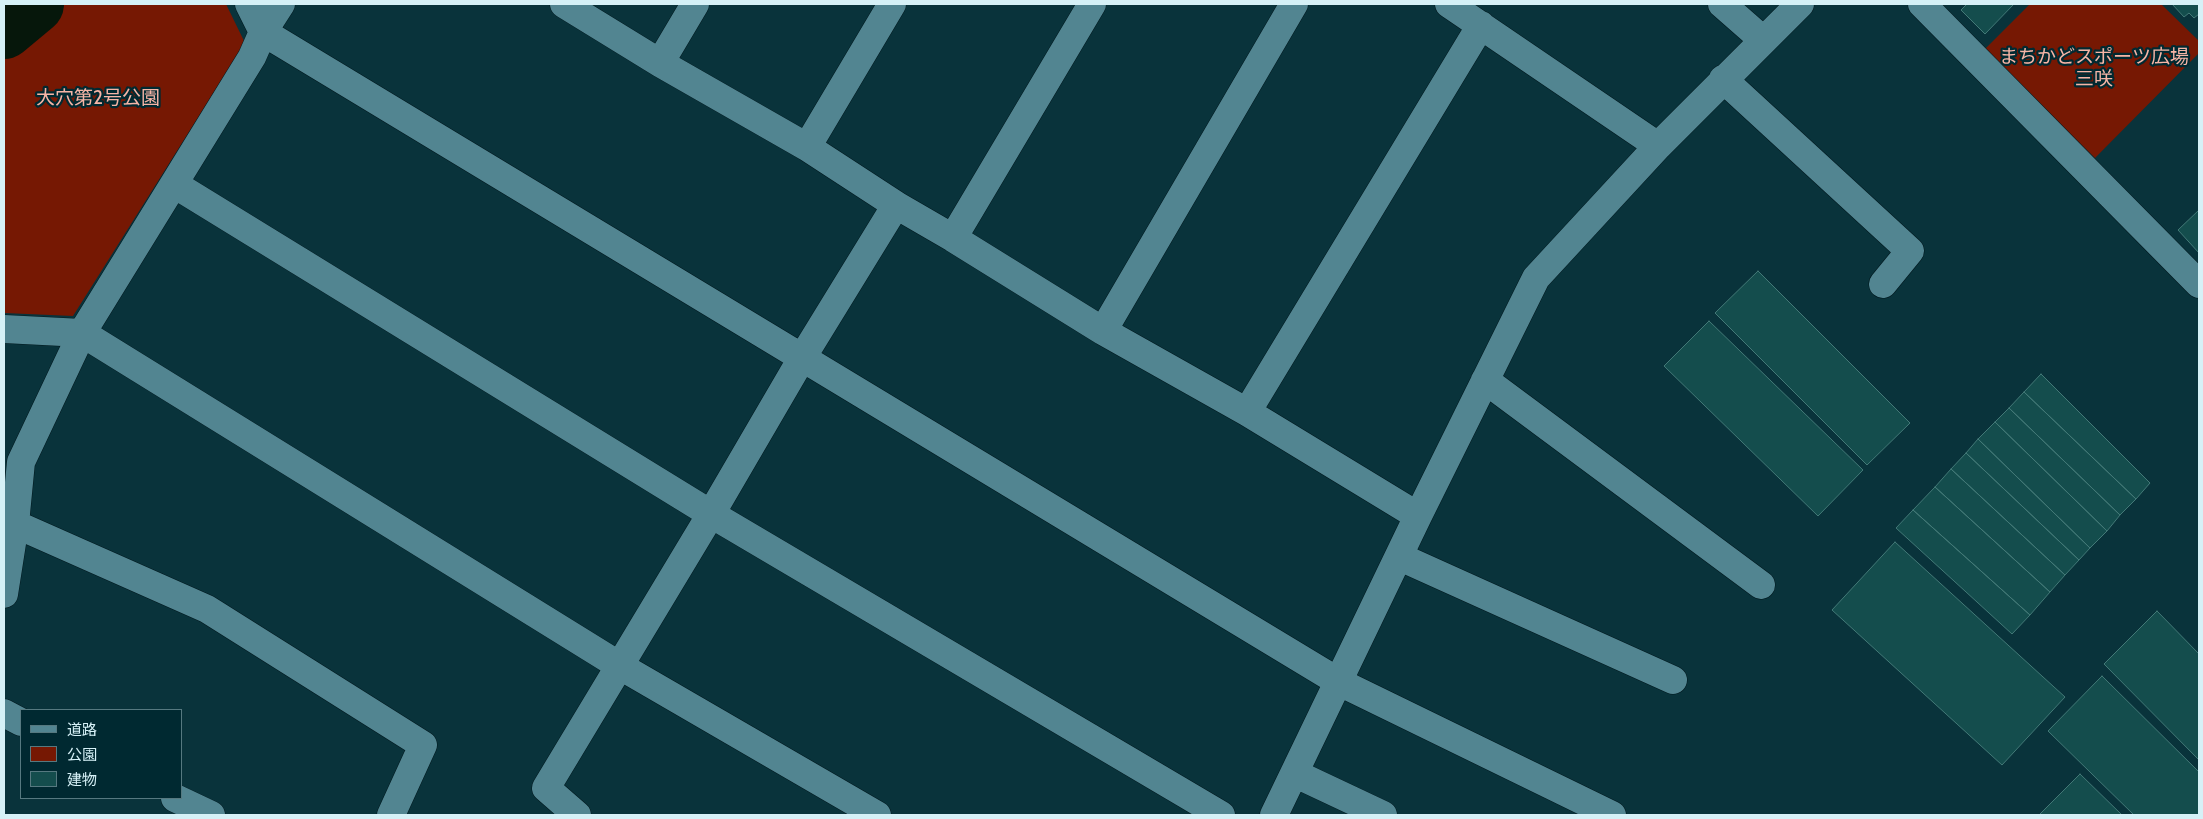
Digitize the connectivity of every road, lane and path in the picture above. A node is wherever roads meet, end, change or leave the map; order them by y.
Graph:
1 (250, 4) edge
2 (281, 4) edge
3 (564, 4) edge
4 (695, 4) edge
5 (892, 4) edge
6 (1092, 4) edge
7 (1294, 4) edge
8 (1449, 4) edge
9 (1722, 4) edge
10 (1800, 4) edge
11 (1922, 4) edge
12 (1481, 25) junction
13 (263, 32) junction
14 (1763, 40) junction
15 (660, 63) junction
16 (1723, 80) junction
17 (1658, 146) junction
18 (807, 147) junction
19 (174, 184) junction
20 (896, 205) junction
21 (953, 238) junction
22 (1882, 284) dead end
23 (2199, 284) edge
24 (4, 329) edge
25 (1103, 331) junction
26 (82, 333) junction
27 (802, 358) junction
28 (1485, 380) junction
29 (1247, 412) junction
30 (711, 514) junction
31 (1418, 516) junction
32 (15, 524) junction
33 (1400, 557) junction
34 (1761, 585) dead end
35 (4, 594) edge
36 (620, 666) junction
37 (1673, 680) dead end
38 (1339, 682) junction
39 (4, 713) edge
40 (20, 721) edge
41 (1296, 774) junction
42 (177, 799) edge
43 (861, 811) edge
44 (211, 815) edge
45 (391, 815) edge
46 (577, 815) edge
47 (1221, 815) edge
48 (1274, 815) edge
49 (1383, 815) edge
50 (1612, 815) edge

1 - 13 street
2 - 13 street
3 - 15 street
4 - 15 street
5 - 18 street
6 - 21 street
7 - 25 street
8 - 12 street
9 - 14 street
10 - 14 street
11 - 23 street
12 - 17 street
12 - 29 street
13 - 19 street
13 - 27 street
14 - 16 street
15 - 18 street
16 - 17 street
16 - 22 street
17 - 28 street
18 - 20 street
19 - 26 street
19 - 30 street
20 - 21 street
20 - 27 street
21 - 25 street
24 - 26 street
25 - 29 street
26 - 32 street
26 - 36 street
27 - 30 street
27 - 38 street
28 - 31 street
28 - 34 street
29 - 31 street
30 - 36 street
30 - 47 street
31 - 33 street
32 - 35 street
32 - 45 street
33 - 37 street
33 - 38 street
36 - 43 street
36 - 46 street
38 - 41 street
38 - 50 street
39 - 40 street
41 - 48 street
41 - 49 street
42 - 44 street

